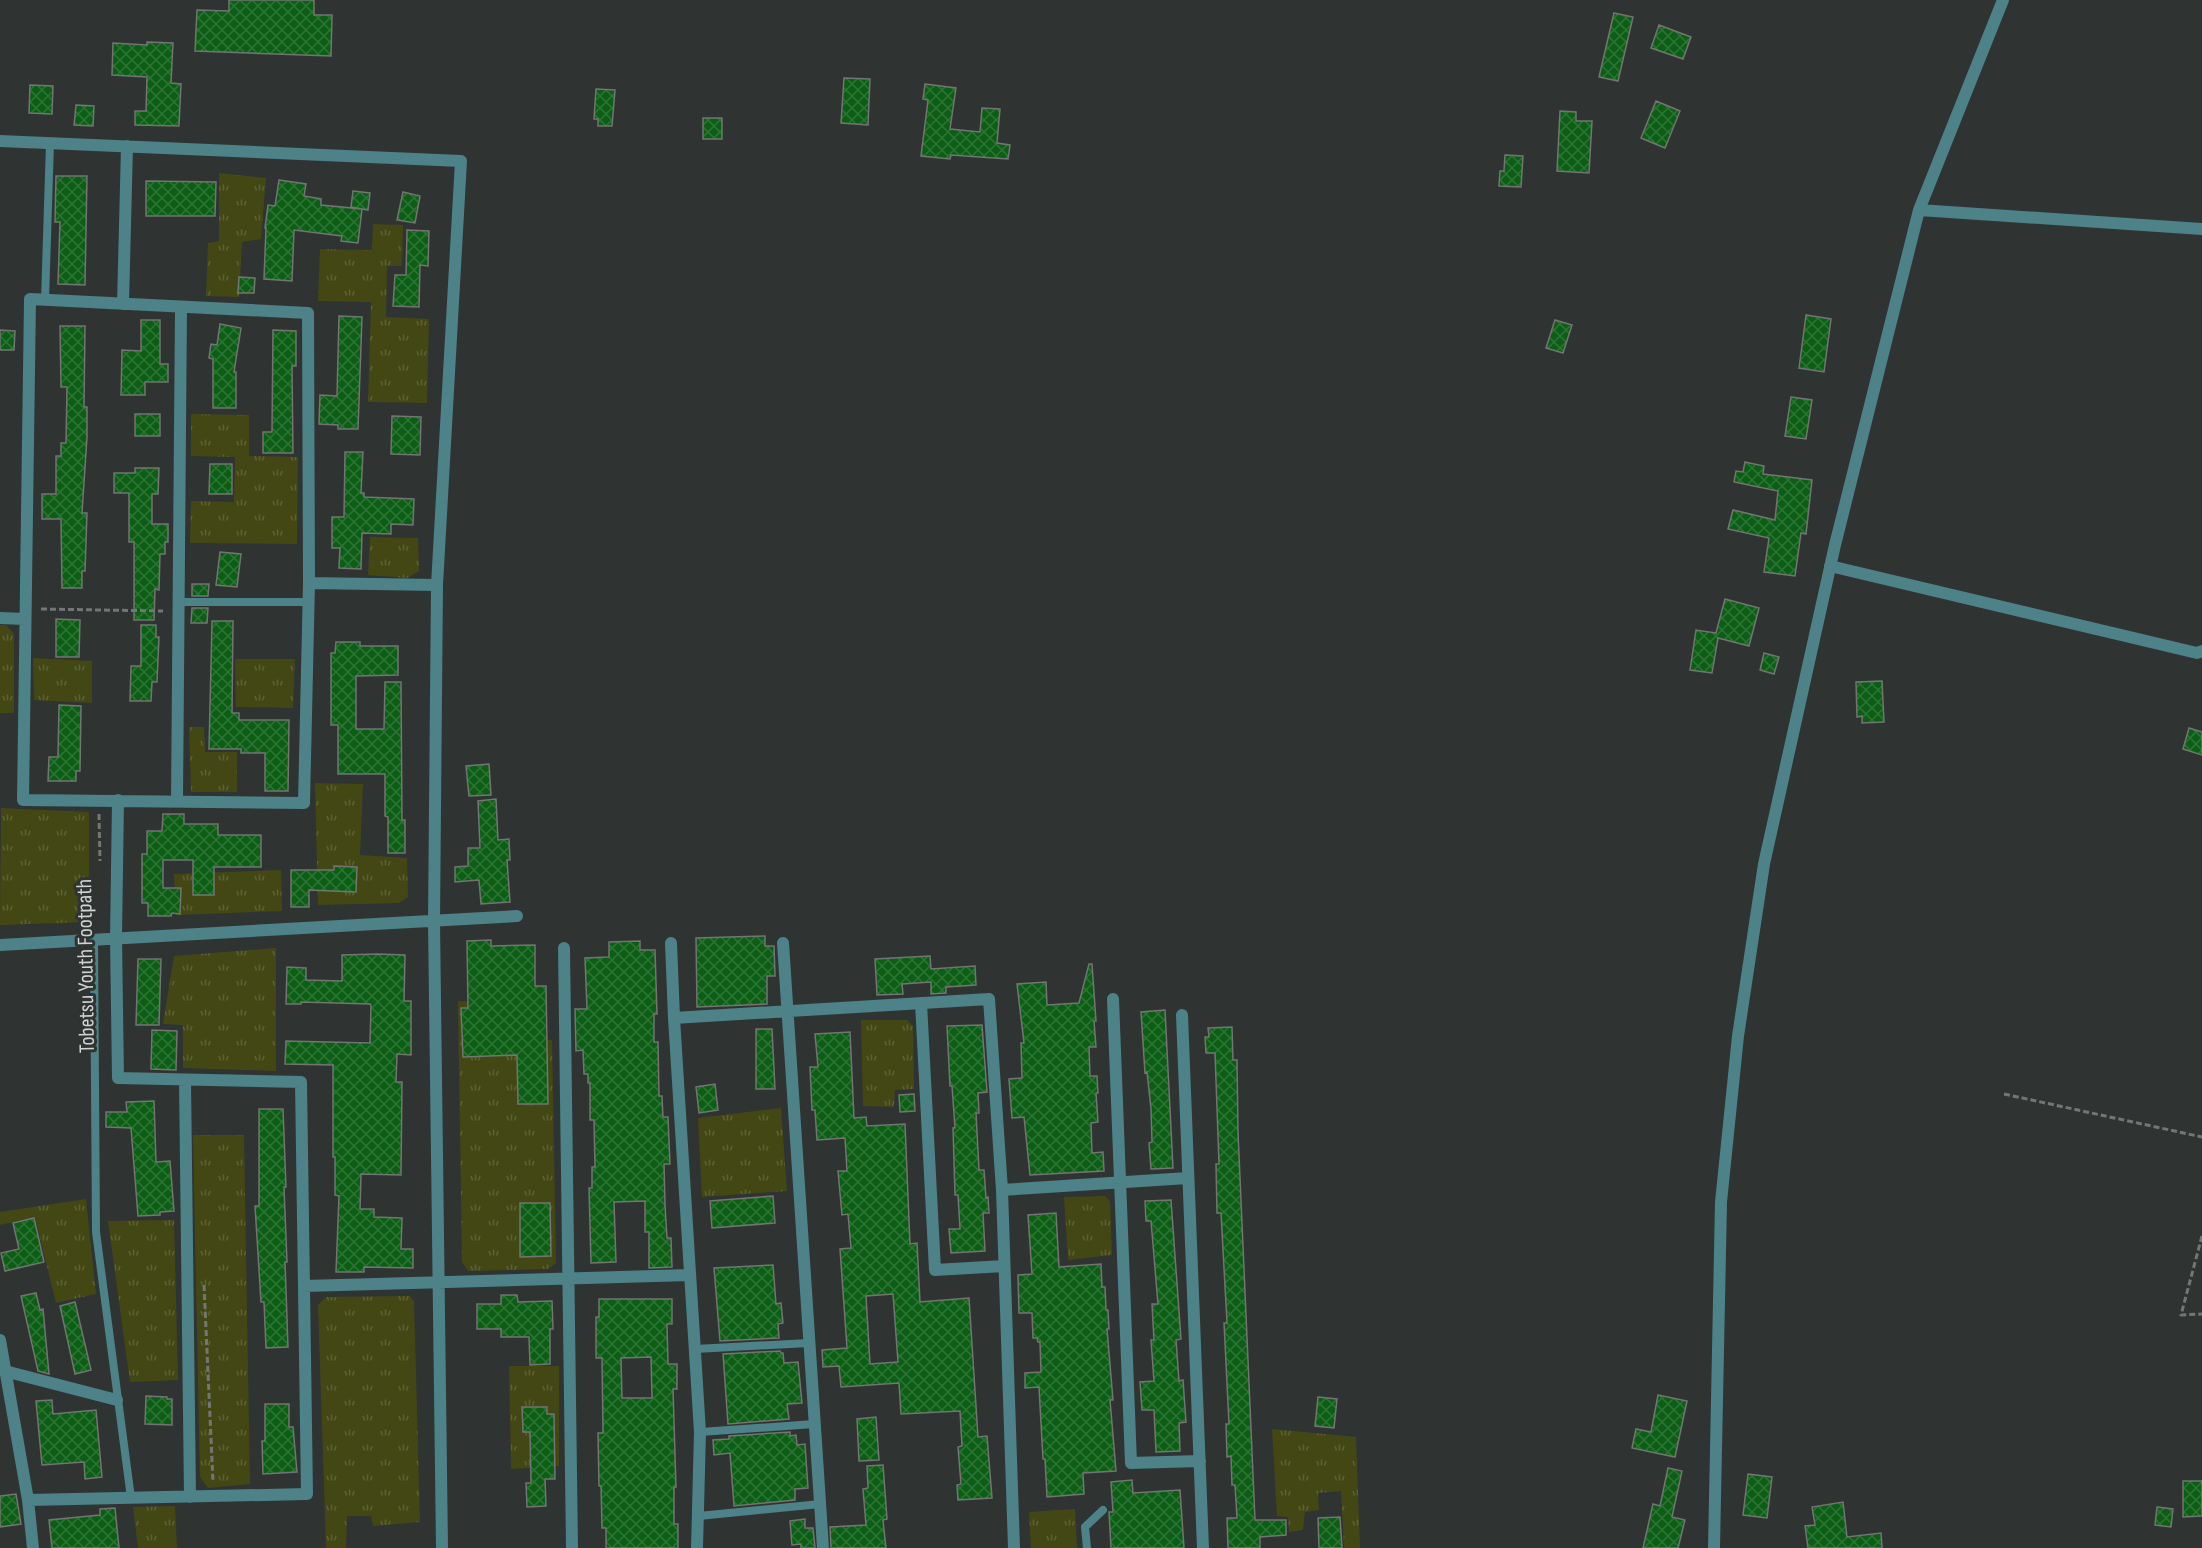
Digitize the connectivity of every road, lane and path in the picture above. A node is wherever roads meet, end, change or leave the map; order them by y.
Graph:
1 (2003, 0) edge
2 (0, 141) edge
3 (50, 143) junction
4 (127, 146) junction
5 (1919, 210) junction
6 (2202, 229) edge
7 (45, 300) junction
8 (123, 304) junction
9 (181, 307) junction
10 (1830, 566) junction
11 (309, 583) junction
12 (437, 585) junction
13 (178, 602) junction
14 (308, 602) junction
15 (35, 609) dead end
16 (163, 611) dead end
17 (0, 618) edge
18 (26, 619) junction
19 (2202, 651) edge
20 (118, 800) junction
21 (177, 801) junction
22 (99, 807) dead end
23 (100, 866) dead end
24 (517, 916) dead end
25 (434, 921) junction
26 (116, 938) junction
27 (94, 940) junction
28 (671, 943) dead end
29 (783, 943) dead end
30 (0, 945) edge
31 (564, 948) dead end
32 (1113, 999) dead end
33 (921, 1003) junction
34 (787, 1011) junction
35 (1182, 1015) dead end
36 (674, 1018) junction
37 (184, 1080) junction
38 (2004, 1094) dead end
39 (2202, 1137) edge
40 (1188, 1178) junction
41 (1119, 1183) junction
42 (1002, 1190) junction
43 (2202, 1236) edge
44 (1004, 1266) junction
45 (204, 1274) dead end
46 (690, 1275) junction
47 (568, 1279) junction
48 (439, 1282) junction
49 (304, 1286) junction
50 (2202, 1314) edge
51 (0, 1340) edge
52 (809, 1343) junction
53 (695, 1348) junction
54 (3, 1371) edge
55 (117, 1400) junction
56 (814, 1424) junction
57 (700, 1432) junction
58 (1200, 1461) junction
59 (213, 1484) dead end
60 (190, 1497) junction
61 (131, 1498) junction
62 (28, 1500) junction
63 (820, 1504) junction
64 (1103, 1510) dead end
65 (699, 1516) junction
66 (33, 1548) edge
67 (442, 1548) edge
68 (572, 1548) edge
69 (697, 1548) edge
70 (823, 1548) edge
71 (1014, 1548) edge
72 (1087, 1548) edge
73 (1203, 1548) edge
74 (1714, 1548) edge

1 - 5 street
2 - 3 street
3 - 4 street
3 - 7 lane
4 - 8 street
4 - 12 street
5 - 6 street
5 - 10 street
7 - 8 street
7 - 18 street
8 - 9 street
9 - 11 street
9 - 13 street
10 - 19 street
10 - 74 street
11 - 12 street
11 - 14 street
12 - 25 street
13 - 14 lane
13 - 21 street
14 - 21 street
15 - 16 path
17 - 18 street
18 - 20 street
20 - 21 street
20 - 26 street
22 - 23 path, Tobetsu Youth Footpath
24 - 25 street
25 - 26 street
25 - 48 street
26 - 27 street
26 - 37 street
27 - 30 street
27 - 55 lane
28 - 36 street
29 - 34 street
31 - 47 street
32 - 41 street
33 - 34 street
33 - 42 street
33 - 44 street
34 - 36 street
34 - 52 street
35 - 40 street
36 - 46 street
37 - 49 street
37 - 60 street
38 - 39 path
40 - 41 street
40 - 58 street
41 - 42 street
41 - 58 street
42 - 44 street
43 - 50 path
44 - 71 street
45 - 59 path
46 - 47 street
46 - 53 street
47 - 48 street
47 - 68 street
48 - 49 street
48 - 67 street
49 - 60 street
51 - 54 street
52 - 53 lane
52 - 56 street
53 - 57 street
54 - 55 street
54 - 62 street
55 - 61 lane
56 - 57 lane
56 - 63 street
57 - 65 street
58 - 73 street
60 - 61 street
61 - 62 street
62 - 66 street
63 - 65 lane
63 - 70 street
64 - 72 lane
65 - 69 street

